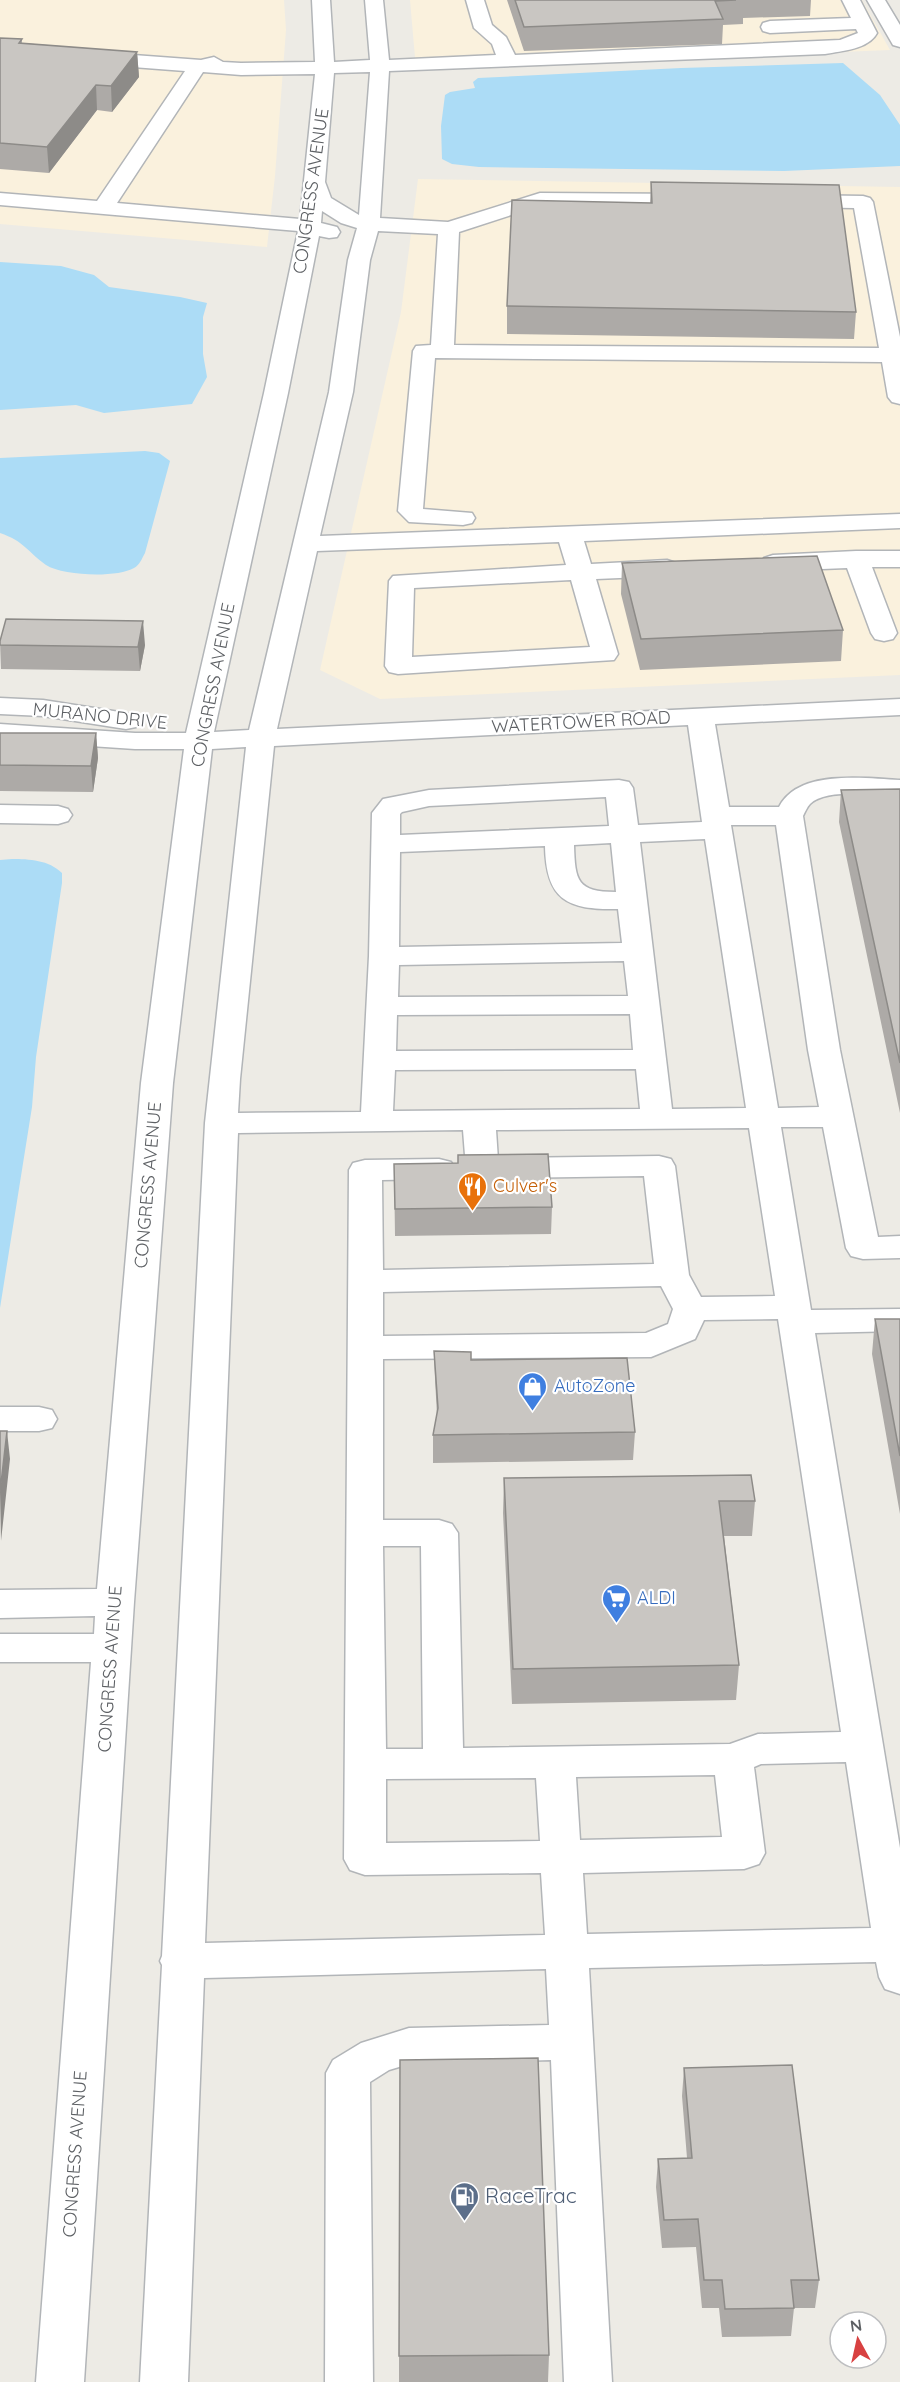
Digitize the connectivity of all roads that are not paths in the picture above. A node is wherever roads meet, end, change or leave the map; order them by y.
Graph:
1 (321, 0) edge
2 (374, 0) edge
3 (475, 0) edge
4 (851, 0) edge
5 (876, 0) edge
6 (864, 23) junction
7 (770, 27) dead end
8 (900, 41) edge
9 (79, 57) edge
10 (506, 60) junction
11 (380, 64) junction
12 (197, 67) junction
13 (325, 68) junction
14 (315, 182) junction
15 (0, 199) edge
16 (719, 200) edge
17 (779, 201) edge
18 (104, 208) junction
19 (369, 224) junction
20 (310, 226) junction
21 (449, 228) junction
22 (359, 260) junction
23 (442, 352) junction
24 (892, 355) junction
25 (900, 397) edge
26 (900, 521) edge
27 (569, 534) junction
28 (483, 537) junction
29 (306, 544) junction
30 (856, 559) junction
31 (900, 559) edge
32 (748, 564) edge
33 (688, 567) edge
34 (581, 572) junction
35 (884, 633) dead end
36 (0, 706) edge
37 (900, 707) edge
38 (700, 717) junction
39 (0, 732) edge
40 (200, 733) junction
41 (261, 738) junction
42 (900, 788) edge
43 (0, 814) edge
44 (58, 815) dead end
45 (789, 816) junction
46 (717, 823) junction
47 (625, 833) junction
48 (559, 836) junction
49 (386, 844) junction
50 (633, 900) junction
51 (639, 952) junction
52 (384, 956) junction
53 (645, 1005) junction
54 (382, 1006) junction
55 (651, 1059) junction
56 (380, 1061) junction
57 (764, 1117) junction
58 (657, 1118) junction
59 (837, 1118) junction
60 (478, 1121) junction
61 (377, 1122) junction
62 (221, 1124) junction
63 (482, 1168) junction
64 (900, 1247) edge
65 (672, 1275) junction
66 (366, 1281) junction
67 (690, 1309) junction
68 (796, 1314) junction
69 (900, 1320) edge
70 (365, 1348) junction
71 (0, 1419) edge
72 (39, 1419) dead end
73 (364, 1533) junction
74 (115, 1602) junction
75 (0, 1604) edge
76 (0, 1648) edge
77 (111, 1648) junction
78 (864, 1747) junction
79 (733, 1759) junction
80 (555, 1763) junction
81 (366, 1764) junction
82 (443, 1764) junction
83 (561, 1857) junction
84 (567, 1953) junction
85 (898, 1955) edge
86 (182, 1961) junction
87 (572, 2042) junction
88 (60, 2382) edge
89 (164, 2382) edge
90 (349, 2382) edge
91 (588, 2382) edge

1 - 13 street, CONGRESS AVENUE
2 - 11 street
3 - 10 street
4 - 6 street
5 - 8 street
6 - 7 street
6 - 10 street
9 - 12 street
10 - 11 street
11 - 13 street
11 - 19 street
12 - 13 street
12 - 18 street
13 - 14 street, CONGRESS AVENUE
14 - 19 street
14 - 20 street, CONGRESS AVENUE
15 - 18 street
16 - 21 street
17 - 24 street
18 - 20 street
19 - 21 street
19 - 22 street
20 - 22 street
20 - 40 street, CONGRESS AVENUE
21 - 23 street
22 - 29 street
23 - 24 street
23 - 28 street
24 - 25 street
26 - 27 street
27 - 28 street
27 - 34 street
28 - 29 street
29 - 41 street
30 - 31 street
30 - 32 street
30 - 35 street
33 - 34 street
34 - 34 street
36 - 40 street, MURANO DRIVE
37 - 38 street, WATERTOWER ROAD
38 - 41 street, WATERTOWER ROAD
38 - 46 street
39 - 40 street, MURANO DRIVE
40 - 41 street, MURANO DRIVE
40 - 74 street, CONGRESS AVENUE
41 - 62 street
42 - 45 street
43 - 44 street
45 - 46 street
45 - 59 street
46 - 47 street
46 - 57 street
47 - 48 street
47 - 49 street
47 - 50 street
48 - 49 street
48 - 50 street
49 - 52 street
50 - 51 street
51 - 52 street
51 - 53 street
52 - 54 street
53 - 54 street
53 - 55 street
54 - 56 street
55 - 56 street
55 - 58 street
56 - 61 street
57 - 58 street
57 - 59 street
57 - 68 street
58 - 60 street
59 - 64 street
60 - 61 street
60 - 63 street
61 - 62 street
62 - 86 street
63 - 65 street
63 - 66 street
65 - 66 street
65 - 67 street
66 - 70 street
67 - 68 street
67 - 70 street
68 - 69 street
68 - 78 street
70 - 73 street
71 - 72 street
73 - 81 street
73 - 82 street
74 - 75 street
74 - 77 street, CONGRESS AVENUE
76 - 77 street
77 - 88 street, CONGRESS AVENUE
78 - 79 street
78 - 85 street
79 - 80 street
79 - 83 street
80 - 82 street
80 - 83 street
81 - 82 street
81 - 83 street
83 - 84 street
84 - 85 street
84 - 86 street
84 - 87 street
86 - 89 street
87 - 90 street
87 - 91 street

